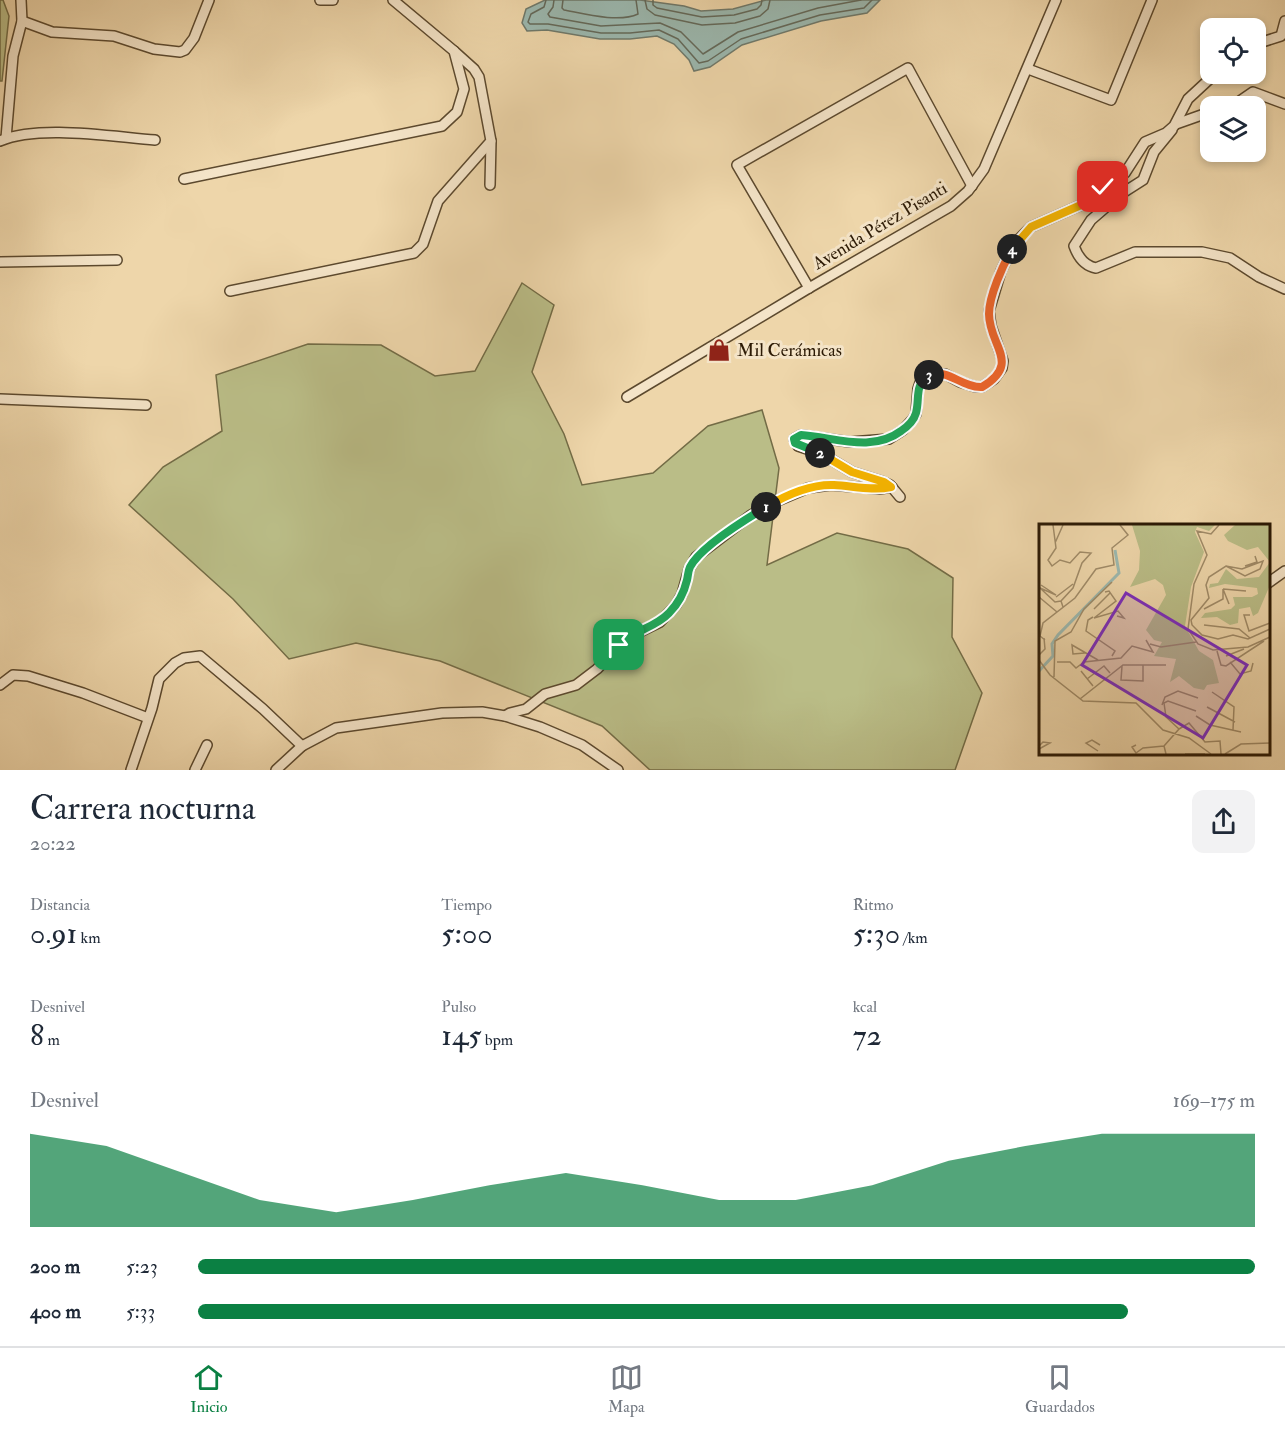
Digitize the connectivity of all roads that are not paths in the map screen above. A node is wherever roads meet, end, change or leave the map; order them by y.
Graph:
1 (21, 0) edge
2 (209, 0) edge
3 (320, 0) edge
4 (333, 0) edge
5 (393, 0) edge
6 (1056, 0) edge
7 (1152, 0) edge
8 (22, 21) junction
9 (1285, 21) edge
10 (1266, 41) edge
11 (453, 51) junction
12 (1028, 69) junction
13 (1204, 84) edge
14 (1247, 96) edge
15 (1264, 96) edge
16 (1266, 97) edge
17 (1285, 104) edge
18 (1200, 116) edge
19 (1175, 125) junction
20 (3, 139) edge
21 (155, 140) dead end
22 (491, 141) junction
23 (184, 179) dead end
24 (490, 185) dead end
25 (972, 186) junction
26 (117, 260) dead end
27 (0, 262) edge
28 (809, 288) junction
29 (1285, 289) edge
30 (230, 291) dead end
31 (627, 397) dead end
32 (0, 399) edge
33 (146, 405) dead end
34 (891, 487) junction
35 (900, 497) dead end
36 (1285, 571) edge
37 (1270, 582) edge
38 (0, 684) edge
39 (505, 716) junction
40 (148, 718) junction
41 (207, 745) dead end
42 (303, 746) junction
43 (131, 770) edge
44 (195, 770) edge
45 (276, 770) edge
46 (618, 770) edge

1 - 8 street
2 - 8 street
3 - 4 street
5 - 11 street
6 - 12 street, Avenida Pérez Pisanti
7 - 12 street
8 - 20 street
9 - 10 street
11 - 22 street
11 - 23 street
12 - 25 street, Avenida Pérez Pisanti
13 - 19 street
14 - 15 street
16 - 17 street
18 - 19 street
19 - 29 street
19 - 34 street
20 - 21 street
22 - 24 street
22 - 30 street
25 - 28 street, Avenida Pérez Pisanti
25 - 28 street
26 - 27 street
28 - 31 street, Avenida Pérez Pisanti
32 - 33 street
34 - 35 street
34 - 39 street
36 - 37 street
38 - 40 street
39 - 42 street
39 - 46 street
40 - 42 street
40 - 43 street
41 - 44 street
42 - 45 street

